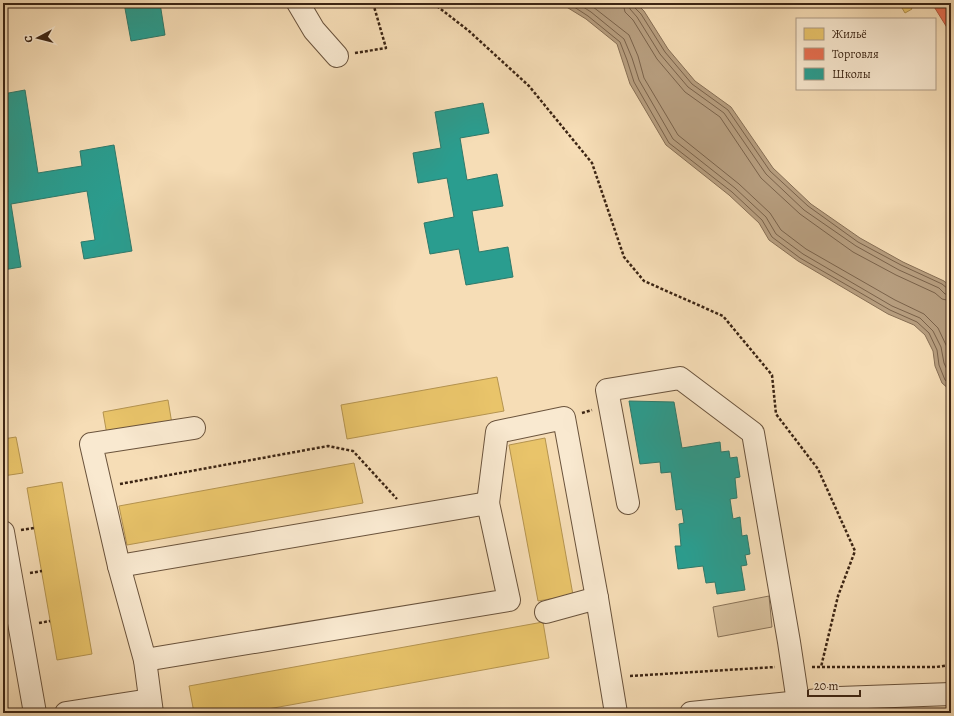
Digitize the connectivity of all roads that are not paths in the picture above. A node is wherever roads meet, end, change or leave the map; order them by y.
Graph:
1 (298, 3) edge
2 (337, 56) road end
3 (194, 428) dead end
4 (488, 503) junction
5 (628, 503) dead end
6 (3, 532) edge
7 (119, 566) junction
8 (597, 598) junction
9 (546, 612) dead end
10 (145, 660) junction
11 (951, 694) edge
12 (798, 702) junction
13 (151, 707) edge
14 (35, 713) edge
15 (66, 713) edge
16 (616, 713) edge
17 (691, 713) edge

1 - 2 street
3 - 7 street
4 - 7 street
4 - 8 street
4 - 10 street
5 - 12 street
6 - 14 street
7 - 10 street
8 - 9 street
8 - 16 street
10 - 13 street
11 - 12 street
12 - 17 street
13 - 15 street

